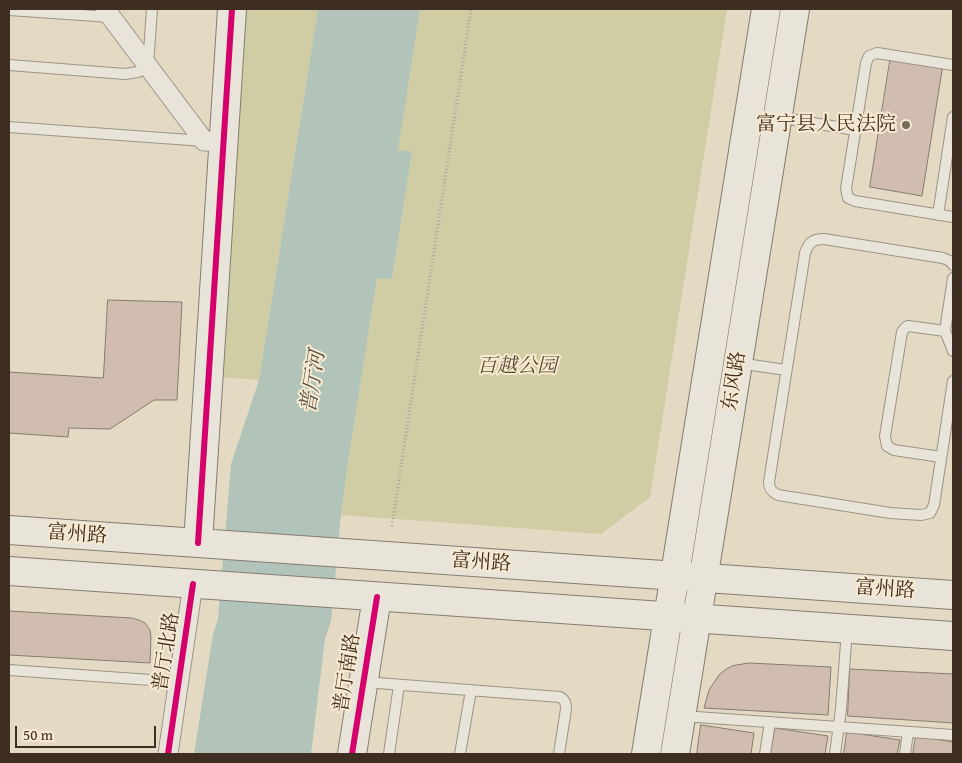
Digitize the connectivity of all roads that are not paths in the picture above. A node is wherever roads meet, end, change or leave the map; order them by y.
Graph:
1 (152, 9) edge
2 (232, 9) edge
3 (766, 9) edge
4 (795, 9) edge
5 (9, 10) edge
6 (108, 13) edge
7 (9, 65) edge
8 (953, 65) edge
9 (148, 66) junction
10 (777, 117) junction
11 (953, 117) edge
12 (9, 127) edge
13 (856, 130) junction
14 (214, 141) junction
15 (938, 215) junction
16 (953, 217) edge
17 (953, 266) edge
18 (953, 278) edge
19 (945, 331) junction
20 (953, 351) edge
21 (738, 363) junction
22 (786, 370) junction
23 (953, 381) edge
24 (942, 457) junction
25 (9, 530) edge
26 (198, 543) junction
27 (9, 571) edge
28 (675, 576) junction
29 (703, 578) junction
30 (193, 584) junction
31 (953, 595) edge
32 (377, 597) junction
33 (668, 617) junction
34 (697, 618) junction
35 (847, 629) junction
36 (953, 636) edge
37 (9, 670) edge
38 (179, 682) junction
39 (363, 682) junction
40 (399, 685) junction
41 (471, 690) junction
42 (681, 716) junction
43 (770, 722) junction
44 (839, 727) junction
45 (908, 732) junction
46 (953, 735) edge
47 (168, 754) edge
48 (352, 754) edge
49 (388, 754) edge
50 (460, 754) edge
51 (559, 754) edge
52 (646, 754) edge
53 (675, 754) edge
54 (765, 754) edge
55 (835, 754) edge
56 (905, 754) edge

1 - 9 lane
2 - 14 main road
3 - 28 main road, 东风路
4 - 10 main road, 东风路
5 - 6 lane
6 - 9 street
7 - 9 lane
8 - 13 lane
9 - 14 street
10 - 13 lane
10 - 21 main road, 东风路
11 - 15 lane
12 - 14 lane
13 - 15 lane
14 - 26 main road
15 - 16 lane
17 - 22 lane
18 - 19 lane
19 - 20 lane
19 - 24 lane
21 - 22 lane
21 - 29 main road, 东风路
22 - 24 lane
23 - 24 lane
25 - 26 main road, 富州路
26 - 28 main road, 富州路
27 - 30 main road, 富州路
28 - 29 main road, 富州路
28 - 33 main road, 东风路
29 - 31 main road, 富州路
29 - 34 main road, 东风路
30 - 32 main road, 富州路
30 - 38 street, 普厅北路
32 - 33 main road, 富州路
32 - 39 main road, 普厅南路
33 - 34 main road, 富州路
33 - 52 main road, 东风路
34 - 35 main road, 富州路
34 - 42 main road, 东风路
35 - 36 main road, 富州路
35 - 44 lane
37 - 38 lane
38 - 47 street, 普厅北路
39 - 40 lane
39 - 48 main road, 普厅南路
40 - 41 lane
40 - 49 lane
41 - 50 lane
41 - 51 lane
42 - 43 lane
42 - 53 main road, 东风路
43 - 44 lane
43 - 54 lane
44 - 45 lane
44 - 55 lane
45 - 46 lane
45 - 56 lane

